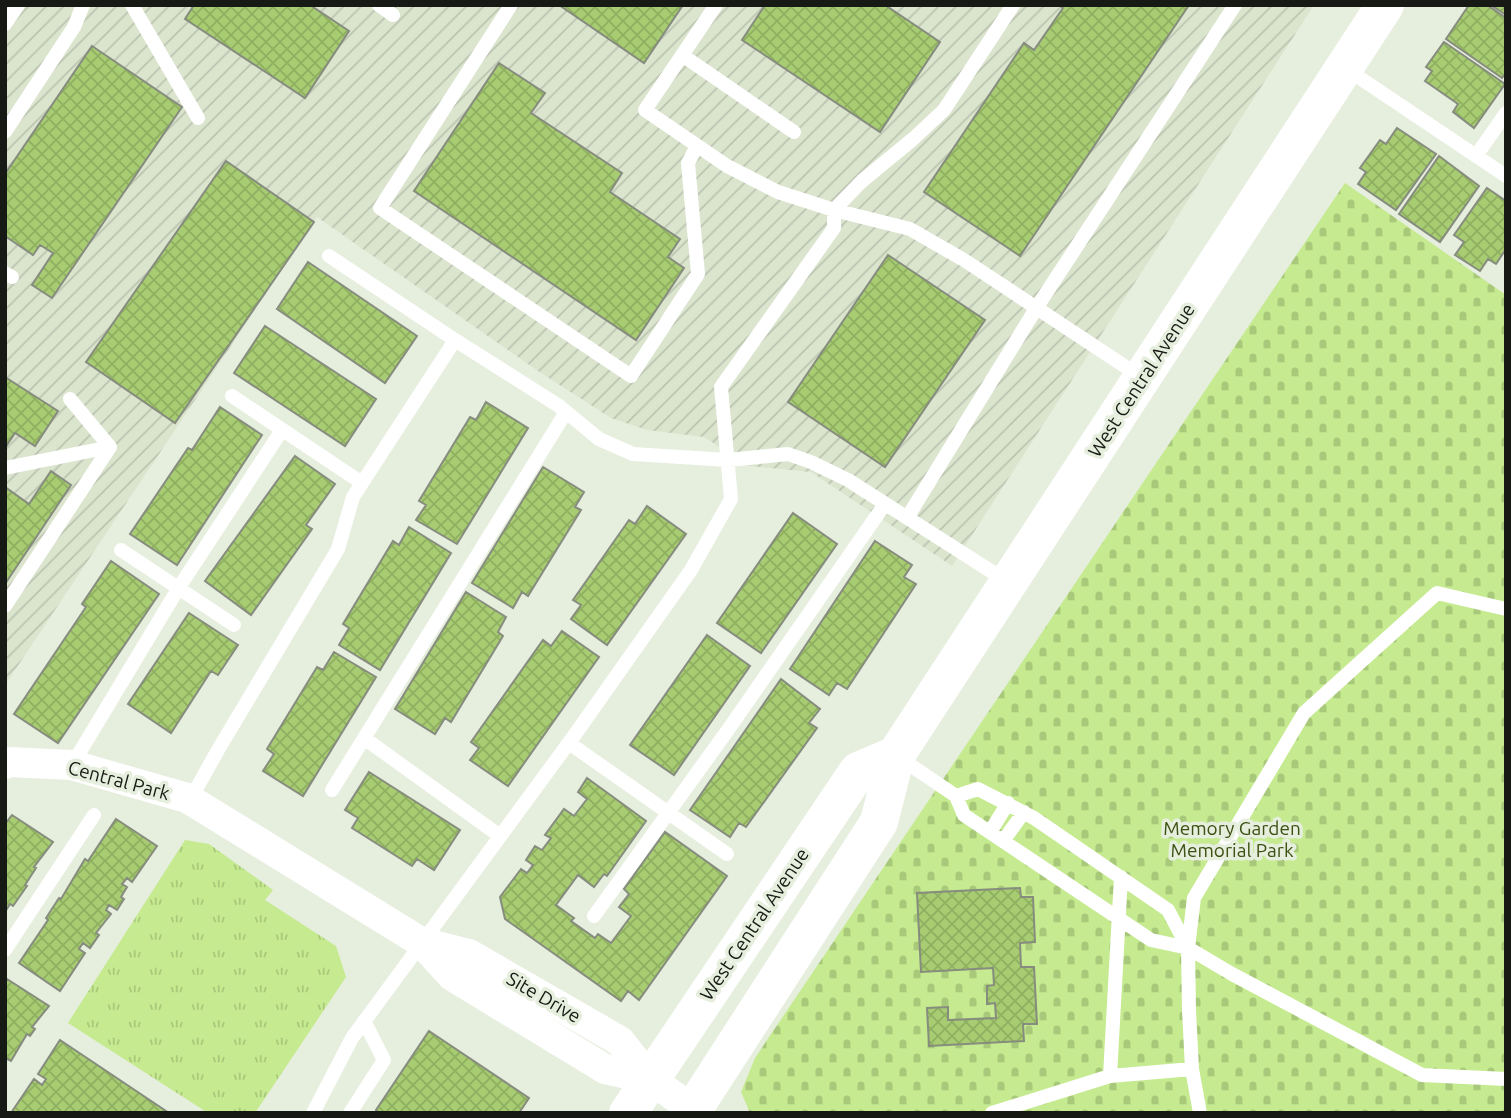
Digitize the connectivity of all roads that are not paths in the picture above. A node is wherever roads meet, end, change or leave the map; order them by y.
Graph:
1 (18, 5) edge
2 (83, 5) edge
3 (132, 5) edge
4 (379, 5) edge
5 (511, 5) edge
6 (716, 5) edge
7 (1013, 5) edge
8 (1235, 5) edge
9 (1385, 5) edge
10 (393, 15) dead end
11 (5, 24) edge
12 (682, 55) junction
13 (1345, 68) junction
14 (1506, 113) edge
15 (198, 118) dead end
16 (5, 132) edge
17 (794, 132) dead end
18 (697, 146) junction
19 (1476, 156) junction
20 (1506, 176) edge
21 (834, 210) junction
22 (329, 256) dead end
23 (1037, 307) junction
24 (455, 340) junction
25 (1143, 378) junction
26 (232, 396) dead end
27 (70, 399) dead end
28 (566, 412) junction
29 (282, 430) junction
30 (110, 447) junction
31 (728, 460) junction
32 (5, 468) edge
33 (362, 483) junction
34 (885, 504) junction
35 (908, 518) junction
36 (121, 550) dead end
37 (1009, 583) junction
38 (178, 589) junction
39 (5, 606) edge
40 (1506, 609) edge
41 (234, 625) dead end
42 (364, 738) junction
43 (569, 743) junction
44 (896, 755) junction
45 (5, 764) edge
46 (72, 765) junction
47 (332, 790) dead end
48 (956, 796) junction
49 (190, 800) junction
50 (1008, 803) junction
51 (1024, 812) junction
52 (668, 813) junction
53 (94, 815) dead end
54 (990, 832) junction
55 (500, 836) junction
56 (1003, 841) junction
57 (727, 854) dead end
58 (1121, 877) junction
59 (594, 916) dead end
60 (1119, 919) junction
61 (421, 942) junction
62 (1188, 948) junction
63 (5, 950) edge
64 (364, 1021) junction
65 (1192, 1069) junction
66 (1110, 1076) junction
67 (650, 1079) junction
68 (1506, 1079) edge
69 (694, 1112) edge
70 (313, 1113) edge
71 (350, 1113) edge
72 (628, 1113) edge
73 (992, 1113) edge
74 (1200, 1113) edge

1 - 11 lane
2 - 16 lane
3 - 15 lane
4 - 10 lane
5 - 18 lane
6 - 12 lane
7 - 21 lane
8 - 23 lane
9 - 13 main road, West Central Avenue
12 - 17 lane
12 - 18 lane
13 - 19 lane
13 - 25 main road, West Central Avenue
14 - 19 lane
18 - 21 lane
19 - 20 lane
21 - 23 lane
21 - 31 lane
22 - 24 lane
23 - 25 lane
23 - 35 lane
24 - 28 lane
24 - 33 lane
25 - 37 main road, West Central Avenue
26 - 29 lane
27 - 30 lane
28 - 31 lane
28 - 42 lane
29 - 33 lane
29 - 38 lane
30 - 32 lane
30 - 39 lane
31 - 34 lane
31 - 43 lane
33 - 49 lane
34 - 35 lane
34 - 52 lane
35 - 37 lane
36 - 38 lane
37 - 44 main road, West Central Avenue
38 - 41 lane
38 - 46 lane
40 - 62 lane
42 - 47 lane
42 - 55 lane
43 - 52 lane
43 - 55 lane
44 - 48 lane
44 - 67 main road, West Central Avenue
44 - 69 main road, West Central Avenue
45 - 46 street, Central Park
46 - 49 street, Central Park
48 - 50 lane
48 - 54 lane
49 - 61 street, Site Drive
50 - 51 lane
50 - 54 lane
51 - 56 lane
51 - 58 lane
52 - 57 lane
52 - 59 lane
53 - 63 lane
54 - 56 lane
55 - 61 lane
56 - 60 lane
58 - 60 lane
58 - 62 lane
60 - 62 lane
60 - 66 lane
61 - 64 lane
61 - 67 street, Site Drive
62 - 65 lane
62 - 68 lane
64 - 70 lane
64 - 71 lane
65 - 66 lane
65 - 74 lane
66 - 73 lane
67 - 69 street, Site Drive
67 - 72 main road, West Central Avenue

